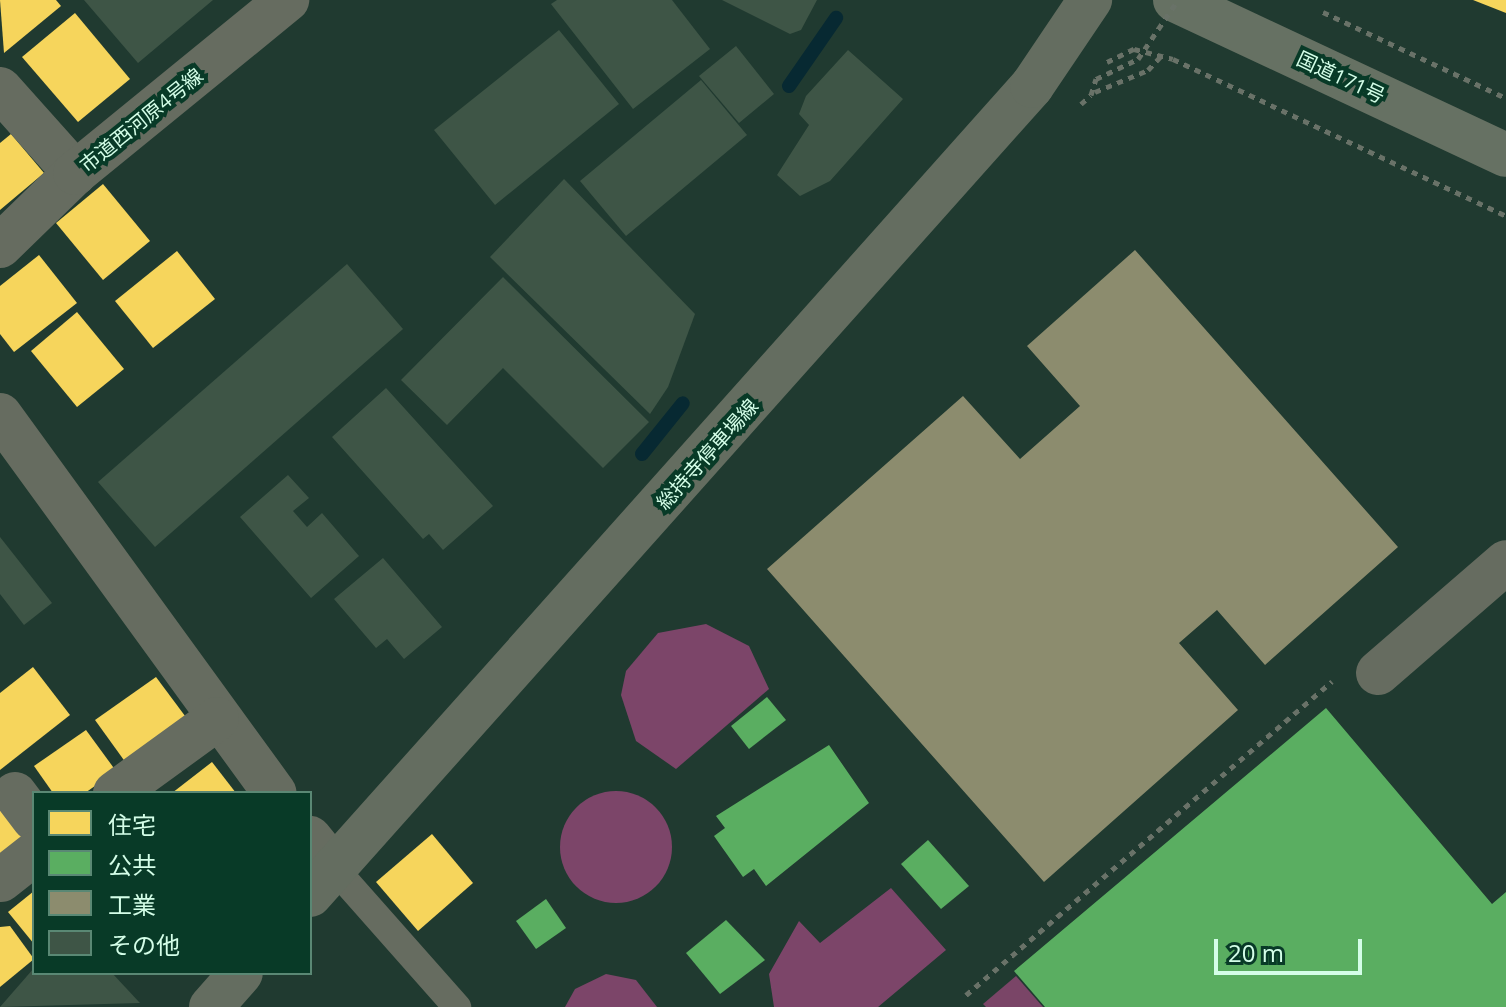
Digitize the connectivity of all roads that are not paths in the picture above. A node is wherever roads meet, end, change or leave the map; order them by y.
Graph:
1 (287, 0) edge
2 (1090, 0) edge
3 (1176, 0) edge
4 (0, 89) edge
5 (1506, 155) edge
6 (75, 173) junction
7 (0, 246) edge
8 (0, 415) edge
9 (1506, 562) edge
10 (1378, 673) road end
11 (217, 719) junction
12 (118, 791) edge
13 (273, 791) edge
14 (318, 867) edge
15 (239, 975) edge
16 (211, 1007) edge
17 (457, 1007) edge

1 - 6 street, 市道西河原4号線
2 - 14 main road, 総持寺停車場線
3 - 5 highway, 国道171号
4 - 6 street
6 - 7 street, 市道西河原4号線
8 - 11 street
9 - 10 street
11 - 12 street
11 - 13 street
14 - 17 lane
15 - 16 main road

